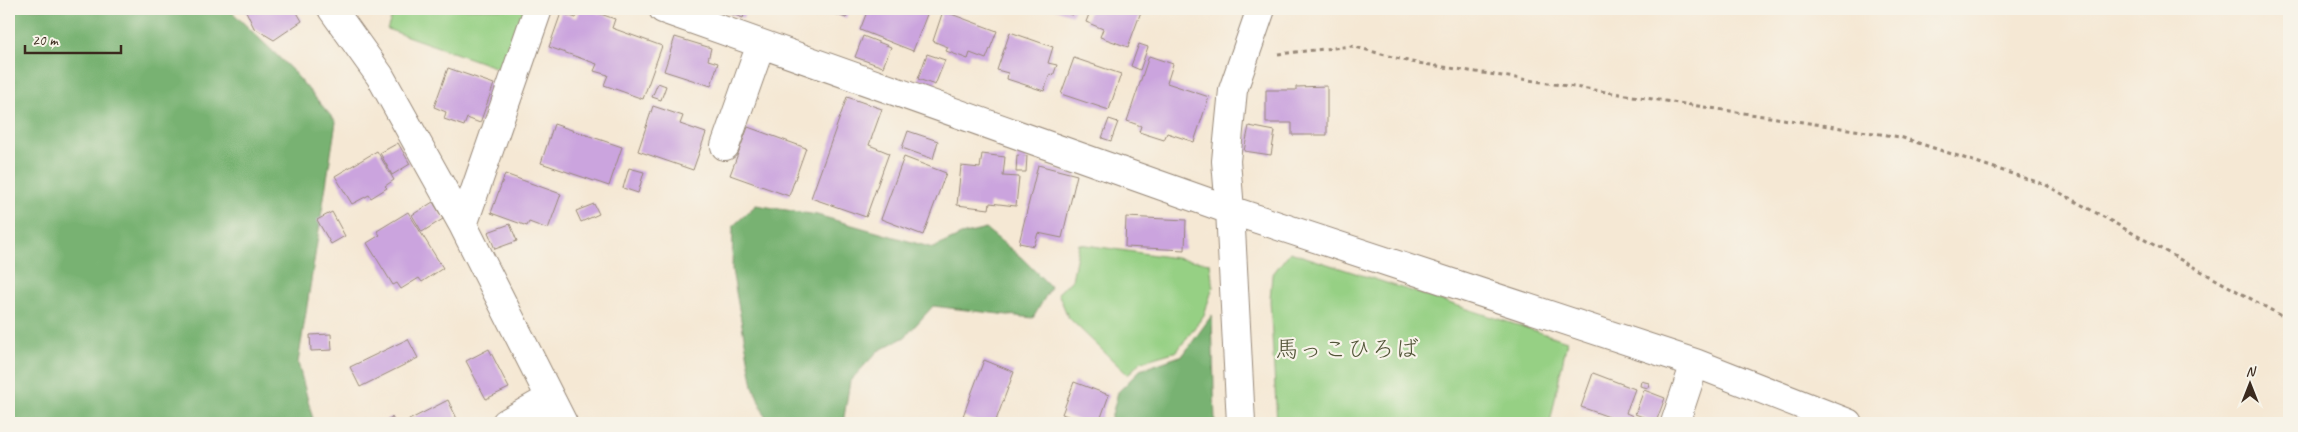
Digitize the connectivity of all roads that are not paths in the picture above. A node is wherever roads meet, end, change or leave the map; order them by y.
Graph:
1 (332, 9) edge
2 (538, 9) edge
3 (663, 9) edge
4 (1251, 11) edge
5 (761, 44) junction
6 (725, 146) dead end
7 (1230, 210) junction
8 (463, 225) junction
9 (1695, 363) junction
10 (550, 398) junction
11 (506, 423) edge
12 (563, 423) edge
13 (1241, 423) edge
14 (1675, 423) edge
15 (1848, 423) edge

1 - 8 street
2 - 8 street
3 - 5 street
4 - 7 street
5 - 6 street
5 - 7 street
7 - 9 street
7 - 13 street
8 - 10 street
9 - 14 street
9 - 15 street
10 - 11 street
10 - 12 street

